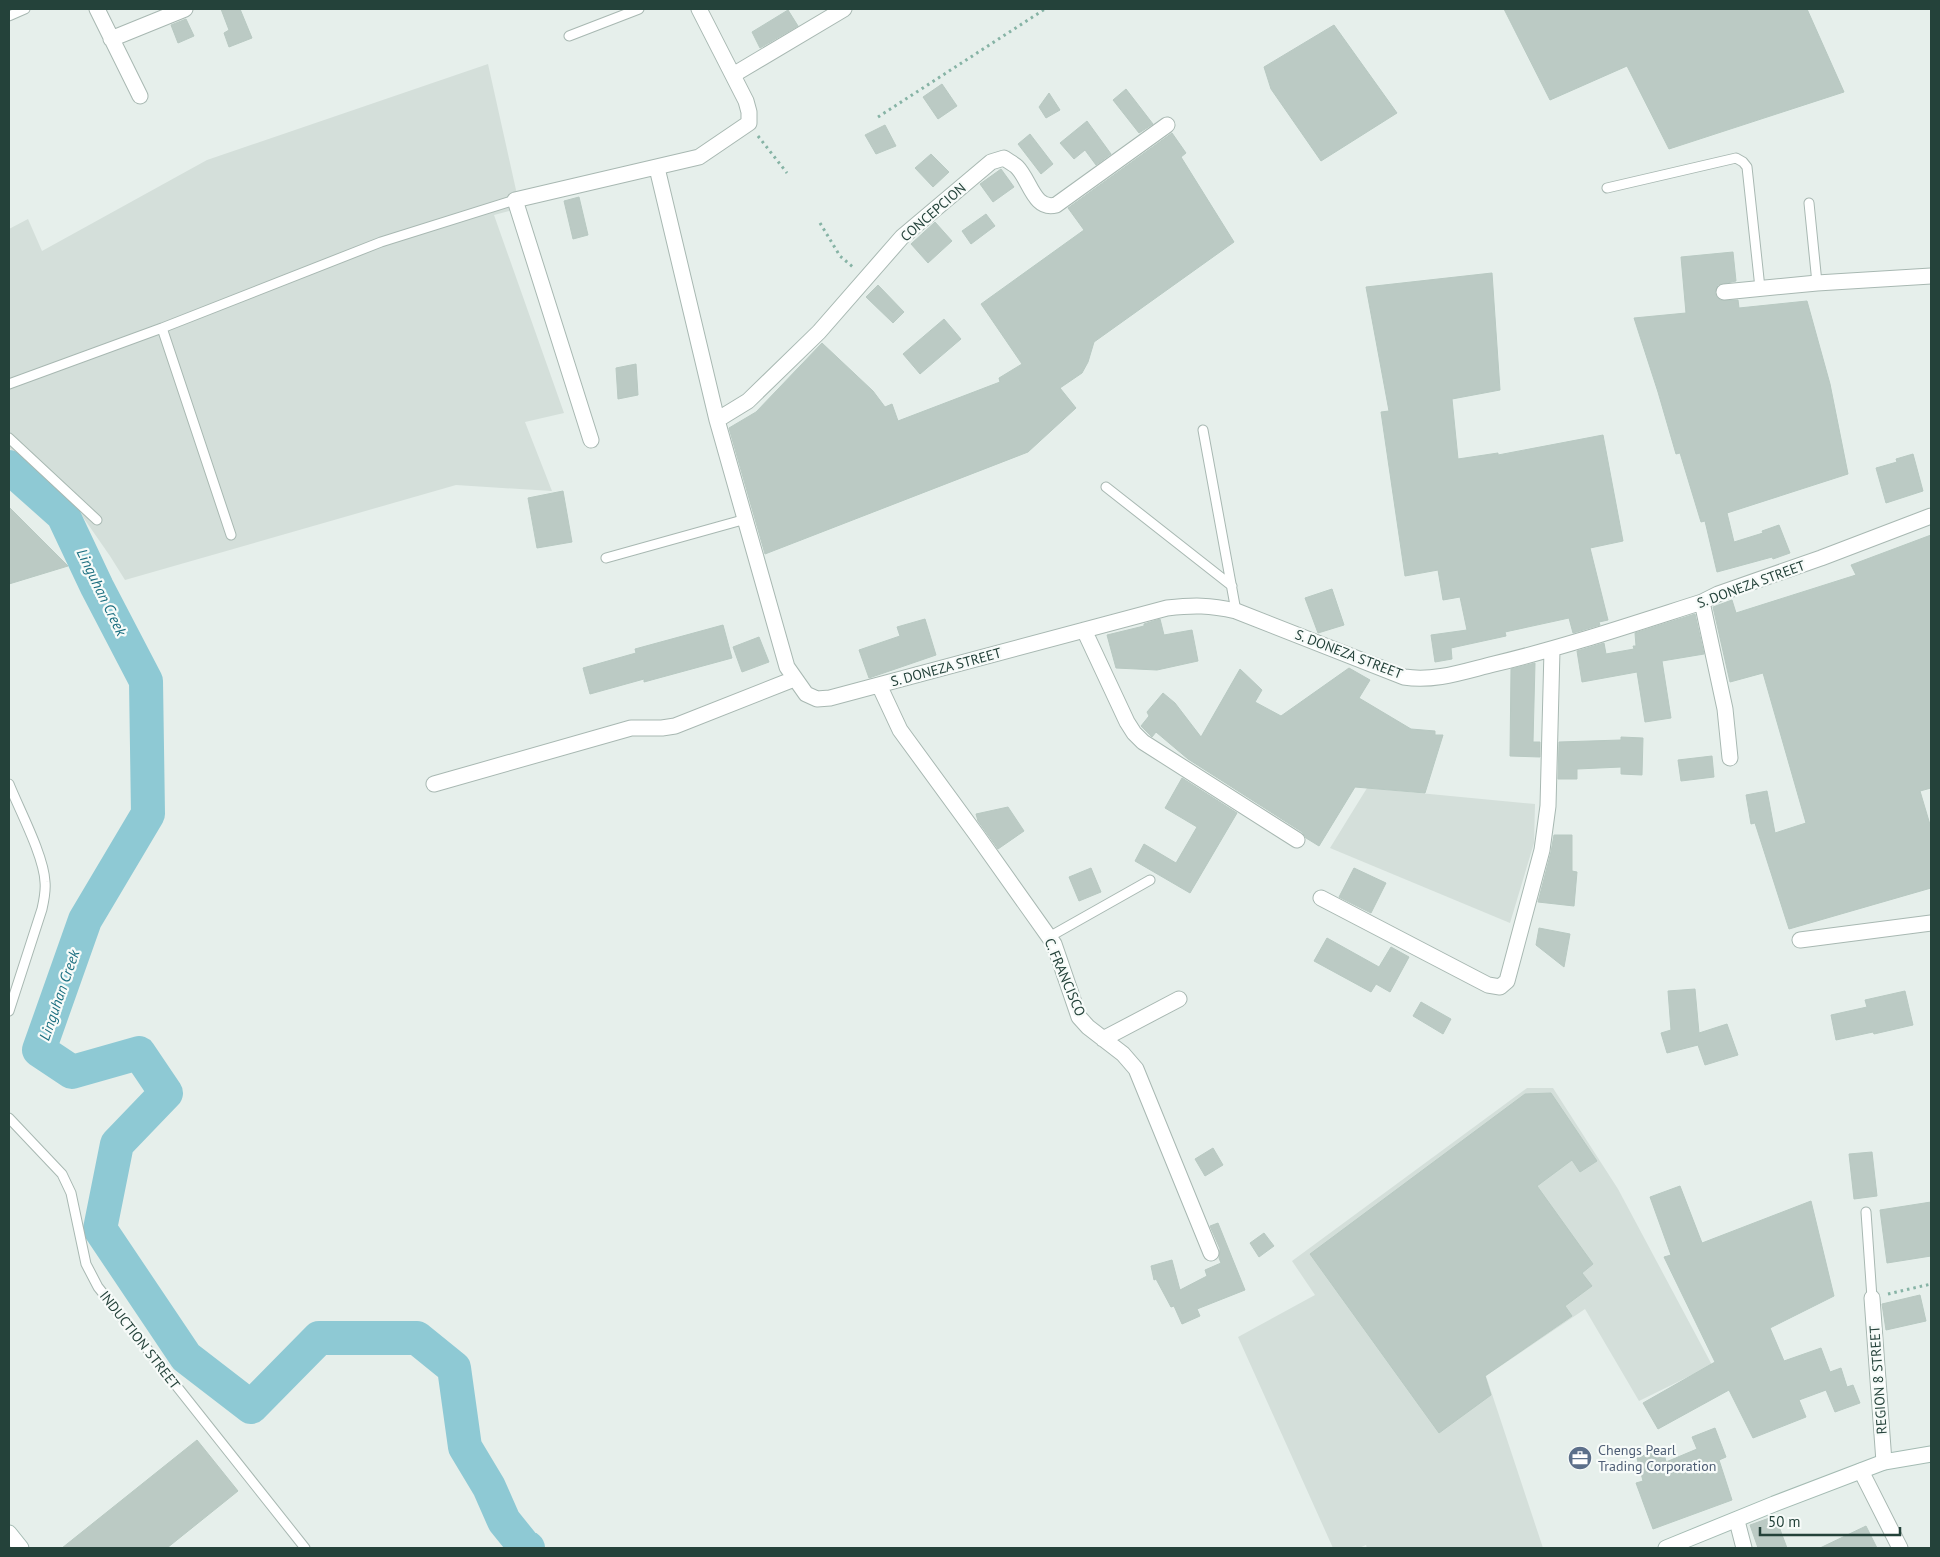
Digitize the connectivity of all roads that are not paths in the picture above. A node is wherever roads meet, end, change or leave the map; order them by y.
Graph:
1 (25, 9) edge
2 (97, 9) edge
3 (186, 9) edge
4 (639, 9) edge
5 (699, 9) edge
6 (844, 9) edge
7 (9, 16) edge
8 (569, 36) dead end
9 (111, 39) junction
10 (733, 75) junction
11 (140, 96) dead end
12 (1167, 125) dead end
13 (657, 168) junction
14 (1607, 188) dead end
15 (515, 200) junction
16 (1810, 203) dead end
17 (1931, 276) edge
18 (1817, 283) junction
19 (1760, 288) junction
20 (1724, 292) dead end
21 (162, 328) junction
22 (9, 384) edge
23 (717, 420) junction
24 (1203, 430) dead end
25 (9, 438) edge
26 (591, 440) dead end
27 (1106, 487) dead end
28 (1931, 516) edge
29 (746, 519) junction
30 (97, 520) dead end
31 (231, 535) dead end
32 (606, 558) dead end
33 (1232, 586) junction
34 (1702, 602) junction
35 (1236, 611) junction
36 (1084, 630) junction
37 (1552, 650) junction
38 (794, 679) junction
39 (879, 685) junction
40 (1730, 758) dead end
41 (9, 784) edge
42 (434, 784) dead end
43 (1297, 840) dead end
44 (1150, 880) dead end
45 (1321, 898) dead end
46 (1931, 923) edge
47 (1049, 937) junction
48 (1800, 940) dead end
49 (1179, 999) dead end
50 (9, 1011) edge
51 (1103, 1038) junction
52 (9, 1118) edge
53 (1866, 1212) dead end
54 (1211, 1253) dead end
55 (1872, 1298) joint
56 (1931, 1454) edge
57 (1884, 1462) junction
58 (1861, 1471) junction
59 (1737, 1520) junction
60 (9, 1533) edge
61 (21, 1548) edge
62 (305, 1548) edge
63 (1666, 1548) edge
64 (1744, 1548) edge
65 (1900, 1548) edge

1 - 7 lane
2 - 9 street
3 - 9 street
4 - 8 lane
5 - 10 street
6 - 10 street
9 - 11 street
10 - 13 street
12 - 23 street, CONCEPCION
13 - 15 street
13 - 23 street
14 - 19 lane
15 - 21 lane
15 - 26 street
16 - 18 lane
17 - 18 street
18 - 19 street
19 - 20 street
21 - 22 lane
21 - 31 lane
23 - 29 street
24 - 33 lane
25 - 30 lane
27 - 33 lane
28 - 34 street, S. DONEZA STREET
29 - 32 lane
29 - 38 street
33 - 35 lane
34 - 37 street, S. DONEZA STREET
34 - 40 street
35 - 36 street, S. DONEZA STREET
35 - 37 street, S. DONEZA STREET
36 - 39 street, S. DONEZA STREET
36 - 43 street
37 - 45 street
38 - 39 street, S. DONEZA STREET
38 - 42 street
39 - 47 street, C. FRANCISCO
41 - 50 lane
44 - 47 lane
46 - 48 street
47 - 51 street, C. FRANCISCO
49 - 51 street
51 - 54 street, C. FRANCISCO
52 - 62 lane, INDUCTION STREET
53 - 55 lane
55 - 57 street, REGION 8 STREET
56 - 57 street
57 - 58 street
58 - 59 street
58 - 65 street
59 - 63 street
59 - 64 street
60 - 61 street

